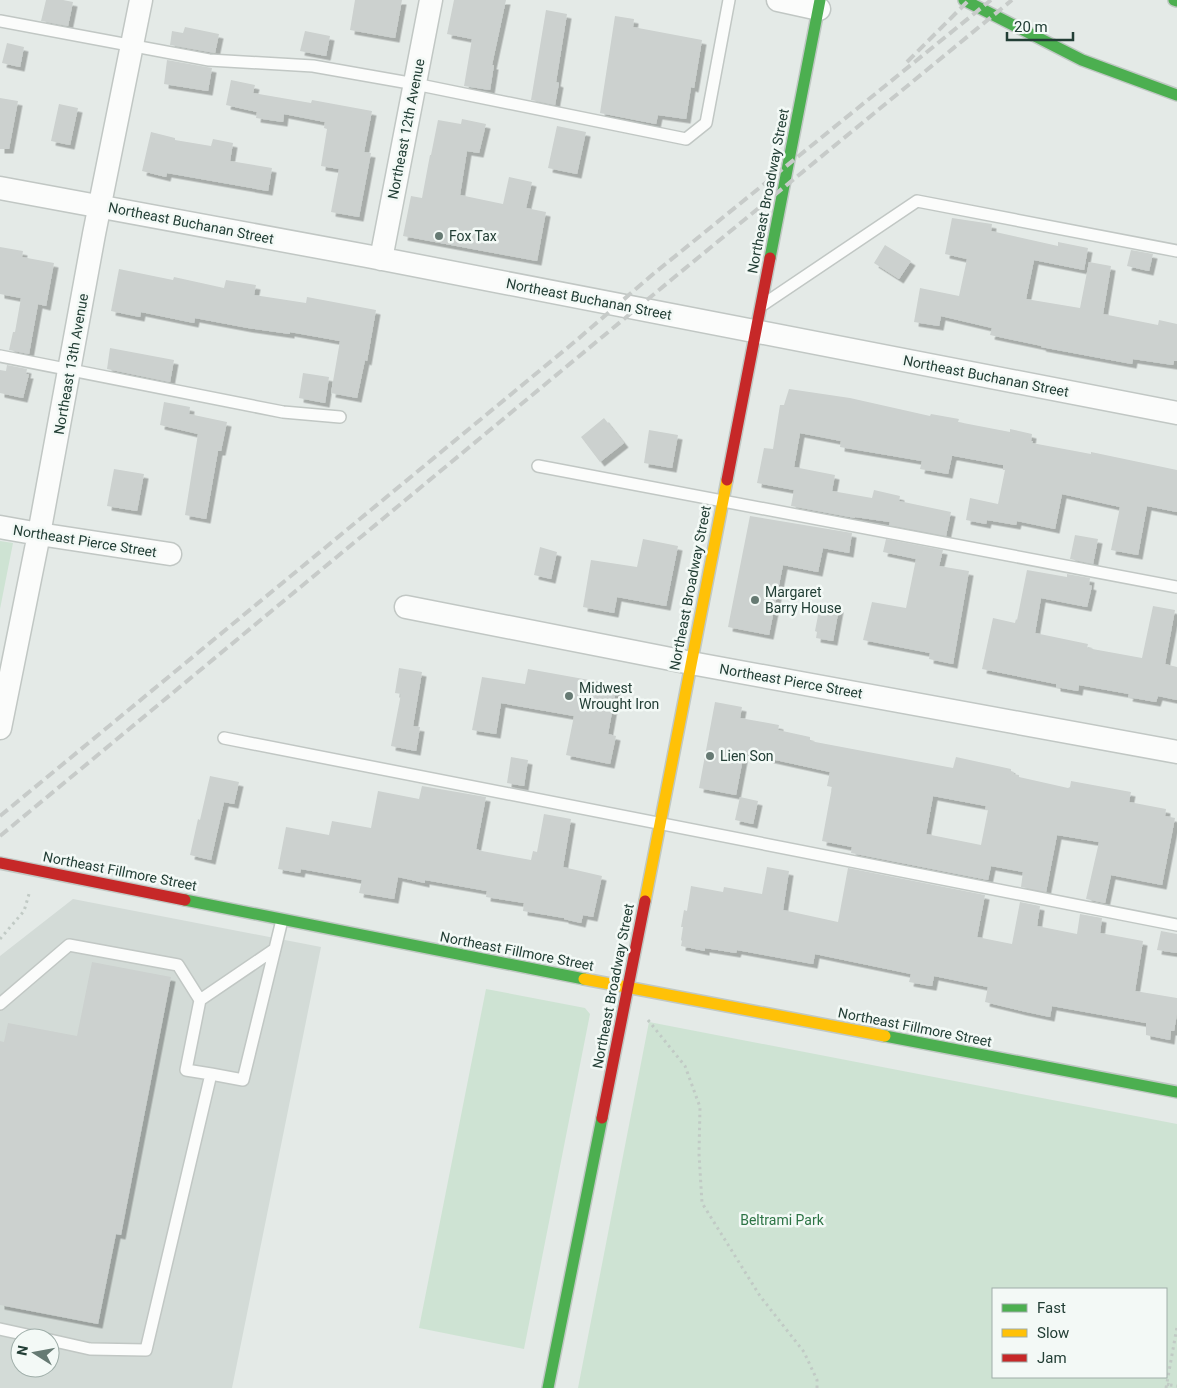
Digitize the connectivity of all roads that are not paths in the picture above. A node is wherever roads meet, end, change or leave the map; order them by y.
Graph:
1 (141, 0) edge
2 (431, 0) edge
3 (729, 0) edge
4 (778, 0) edge
5 (964, 0) edge
6 (820, 4) edge
7 (0, 21) edge
8 (132, 46) junction
9 (415, 84) junction
10 (1177, 95) edge
11 (0, 188) edge
12 (100, 206) junction
13 (1177, 251) edge
14 (381, 259) junction
15 (761, 306) junction
16 (756, 332) junction
17 (0, 356) edge
18 (70, 369) junction
19 (1177, 412) edge
20 (340, 417) dead end
21 (538, 466) dead end
22 (722, 501) junction
23 (0, 526) edge
24 (39, 534) junction
25 (170, 554) dead end
26 (1177, 587) edge
27 (406, 607) dead end
28 (691, 663) junction
29 (0, 728) edge
30 (224, 738) dead end
31 (1177, 752) edge
32 (660, 823) junction
33 (0, 863) edge
34 (282, 918) junction
35 (1177, 925) edge
36 (274, 949) junction
37 (628, 987) junction
38 (200, 1000) junction
39 (0, 1004) edge
40 (211, 1074) junction
41 (1177, 1092) edge
42 (60, 1342) edge
43 (548, 1388) edge

1 - 8 street, Northeast 13th Avenue
2 - 9 street, Northeast 12th Avenue
3 - 9 lane
4 - 6 street
5 - 10 main road
6 - 15 main road, Northeast Broadway Street
7 - 8 lane
8 - 9 lane
8 - 12 street, Northeast 13th Avenue
9 - 14 street, Northeast 12th Avenue
11 - 12 street, Northeast Buchanan Street
12 - 14 street, Northeast Buchanan Street
12 - 18 street, Northeast 13th Avenue
13 - 15 lane
14 - 16 street, Northeast Buchanan Street
15 - 16 main road, Northeast Broadway Street
16 - 19 street, Northeast Buchanan Street
16 - 22 main road, Northeast Broadway Street
17 - 18 lane
18 - 20 lane
18 - 24 street, Northeast 13th Avenue
21 - 22 lane
22 - 26 lane
22 - 28 main road, Northeast Broadway Street
23 - 24 street, Northeast Pierce Street
24 - 25 street, Northeast Pierce Street
24 - 29 street, Northeast 13th Avenue
27 - 28 street, Northeast Pierce Street
28 - 31 street, Northeast Pierce Street
28 - 32 main road, Northeast Broadway Street
30 - 32 lane
32 - 35 lane
32 - 37 main road, Northeast Broadway Street
33 - 34 main road, Northeast Fillmore Street
34 - 36 lane
34 - 37 main road, Northeast Fillmore Street
36 - 38 lane
36 - 40 lane
37 - 41 main road, Northeast Fillmore Street
37 - 43 main road, Northeast Broadway Street
38 - 39 lane
38 - 40 lane
40 - 42 lane

